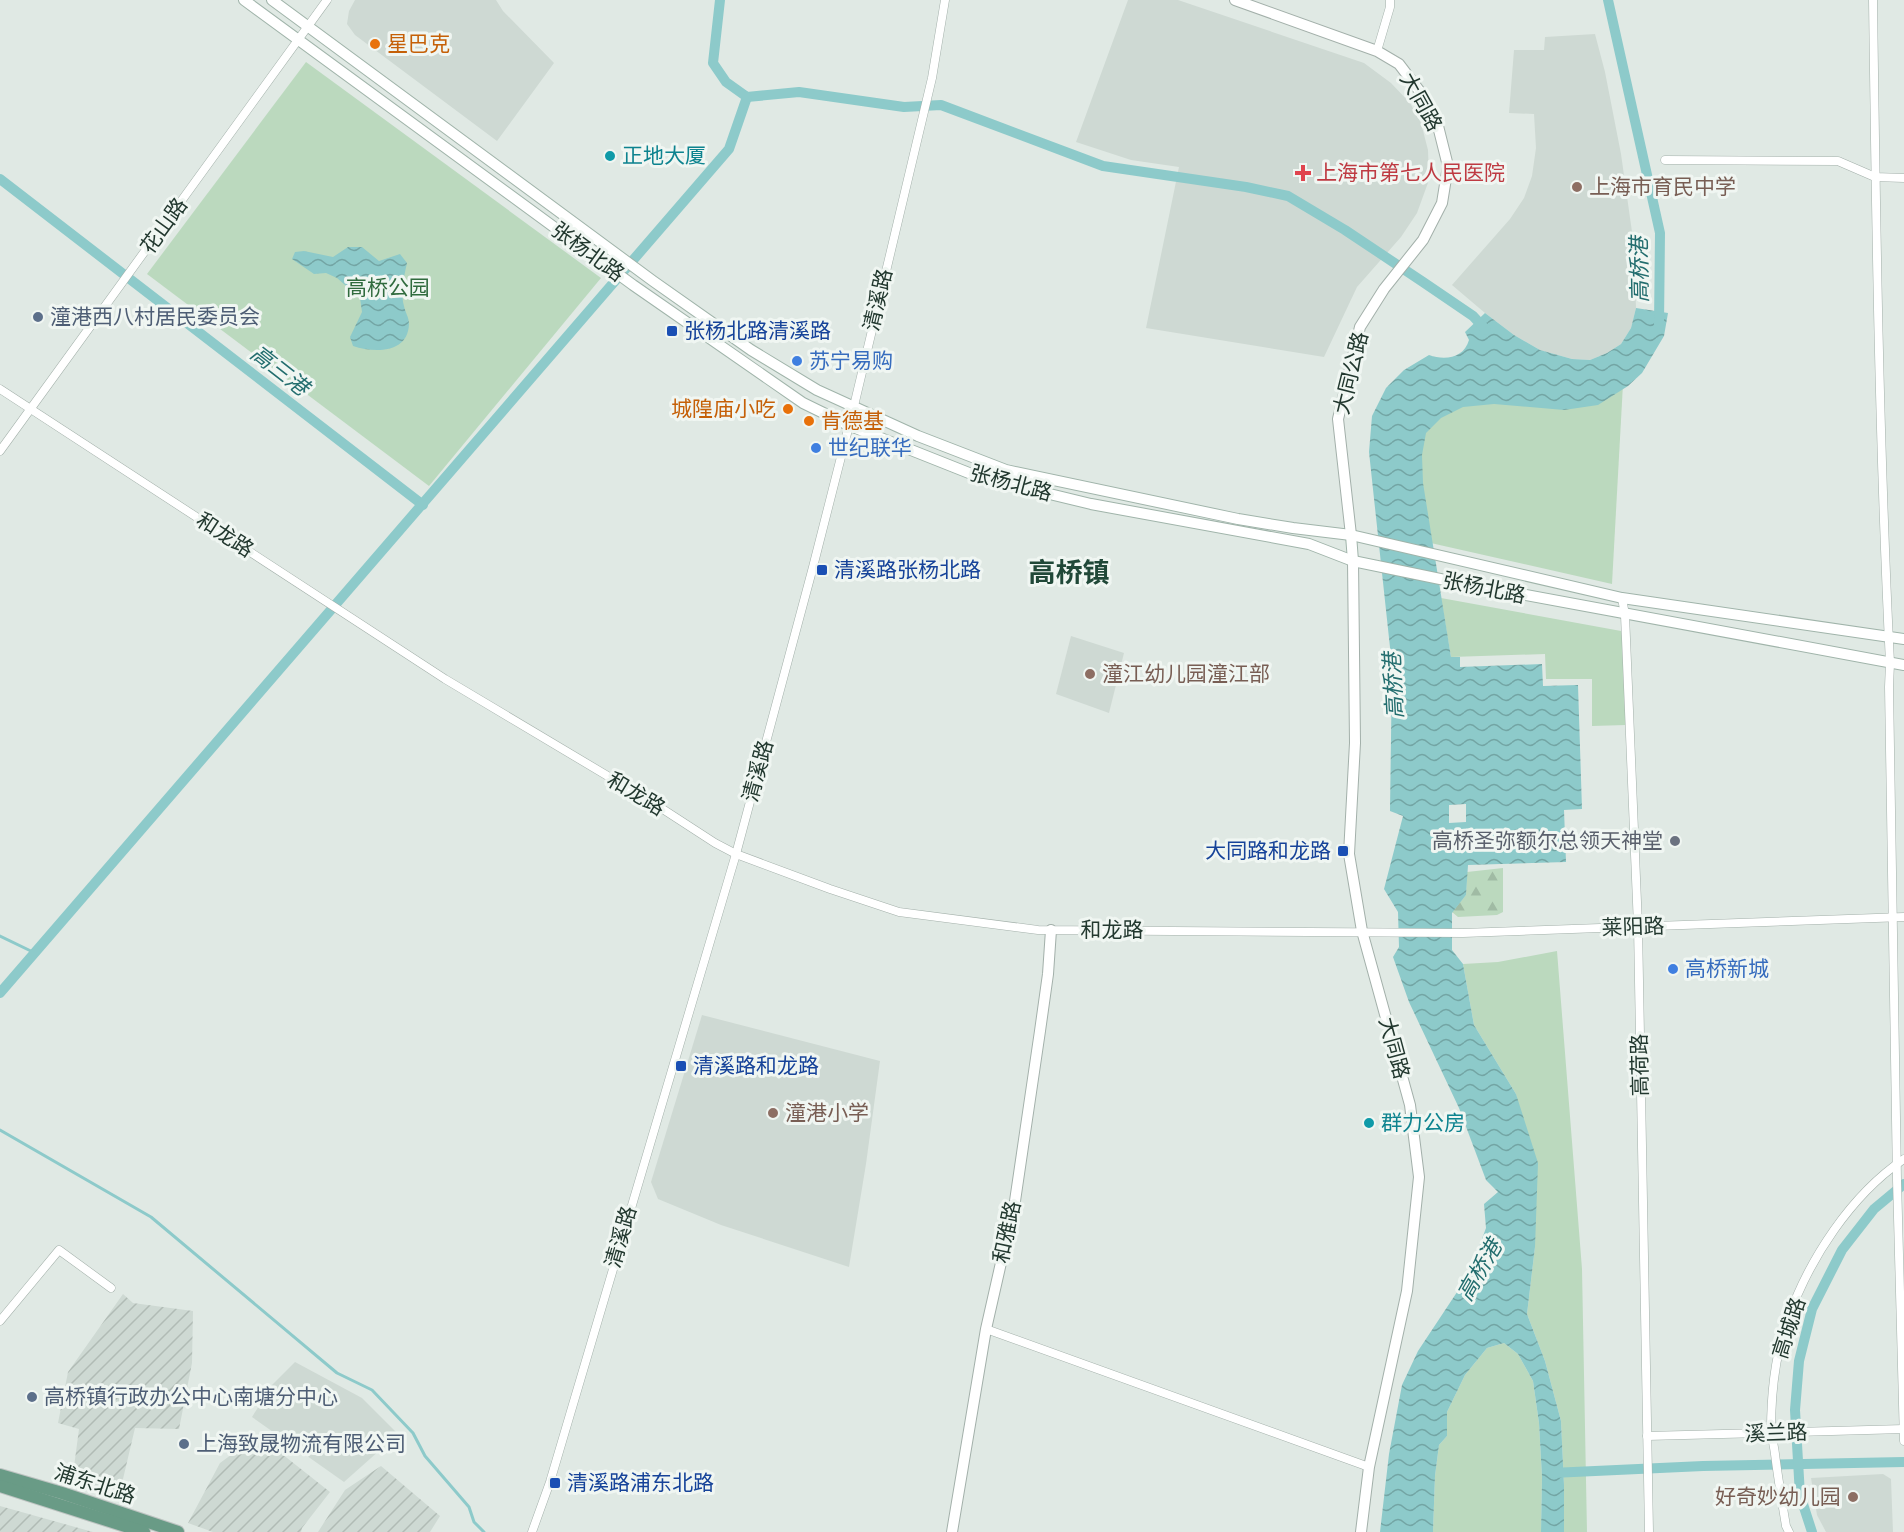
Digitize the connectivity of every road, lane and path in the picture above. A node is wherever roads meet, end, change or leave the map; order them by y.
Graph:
1 (244, 0) edge
2 (272, 0) edge
3 (327, 0) edge
4 (945, 0) edge
5 (1235, 0) edge
6 (1390, 0) edge
7 (1873, 0) edge
8 (309, 27) junction
9 (298, 40) junction
10 (1377, 51) junction
11 (1665, 160) dead end
12 (1875, 177) junction
13 (1904, 178) edge
14 (1423, 240) joint
15 (0, 389) edge
16 (854, 405) junction
17 (31, 408) junction
18 (848, 425) junction
19 (0, 451) edge
20 (1351, 535) junction
21 (1353, 561) junction
22 (1622, 598) junction
23 (1625, 615) junction
24 (1889, 637) junction
25 (1904, 639) edge
26 (1890, 663) junction
27 (1904, 665) edge
28 (736, 854) junction
29 (1893, 917) junction
30 (1904, 917) edge
31 (1638, 926) junction
32 (1051, 930) junction
33 (1362, 931) junction
34 (1900, 1161) edge
35 (111, 1288) dead end
36 (0, 1322) edge
37 (986, 1329) junction
38 (1903, 1429) edge
39 (1771, 1433) junction
40 (1647, 1436) junction
41 (1904, 1441) edge
42 (1369, 1467) junction
43 (0, 1474) edge
44 (0, 1486) edge
45 (144, 1532) edge
46 (178, 1532) edge
47 (532, 1532) edge
48 (952, 1532) edge
49 (1361, 1532) edge
50 (1649, 1532) edge
51 (1789, 1532) edge

1 - 9 main road, 张杨北路
2 - 8 main road, 张杨北路
3 - 8 street, 花山路
4 - 16 street, 清溪路
5 - 10 main road, 大同路
6 - 10 street
7 - 12 street
8 - 9 street, 花山路
8 - 16 main road, 张杨北路
9 - 17 street, 花山路
9 - 18 main road, 张杨北路
10 - 14 main road, 大同路
11 - 12 street
12 - 13 street
12 - 24 street
14 - 20 main road, 大同公路
15 - 17 street, 和龙路
16 - 18 street, 清溪路
16 - 20 main road, 张杨北路
17 - 19 street, 花山路
17 - 28 street, 和龙路
18 - 21 main road, 张杨北路
18 - 28 street, 清溪路
20 - 21 main road, 大同公路
20 - 22 main road, 张杨北路
21 - 23 main road, 张杨北路
21 - 33 main road, 大同路
22 - 23 street, 高荷路
22 - 24 main road, 张杨北路
23 - 26 main road, 张杨北路
23 - 31 street, 高荷路
24 - 25 main road, 张杨北路
24 - 26 street
26 - 27 main road, 张杨北路
26 - 29 street
28 - 32 street, 和龙路
28 - 47 street, 清溪路
29 - 30 street, 莱阳路
29 - 31 street, 莱阳路
29 - 34 street
31 - 33 street, 莱阳路
31 - 40 street, 高荷路
32 - 33 street, 和龙路
32 - 37 main road, 和雅路
33 - 42 main road, 大同路
34 - 38 street
34 - 39 street, 高城路
35 - 36 street
37 - 42 street
37 - 48 main road, 和雅路
38 - 39 street, 溪兰路
38 - 41 street
39 - 40 street, 溪兰路
39 - 51 street, 高城路
40 - 50 street, 高荷路
42 - 49 main road, 大同路
43 - 46 main road, 浦东北路
44 - 45 main road, 浦东北路

